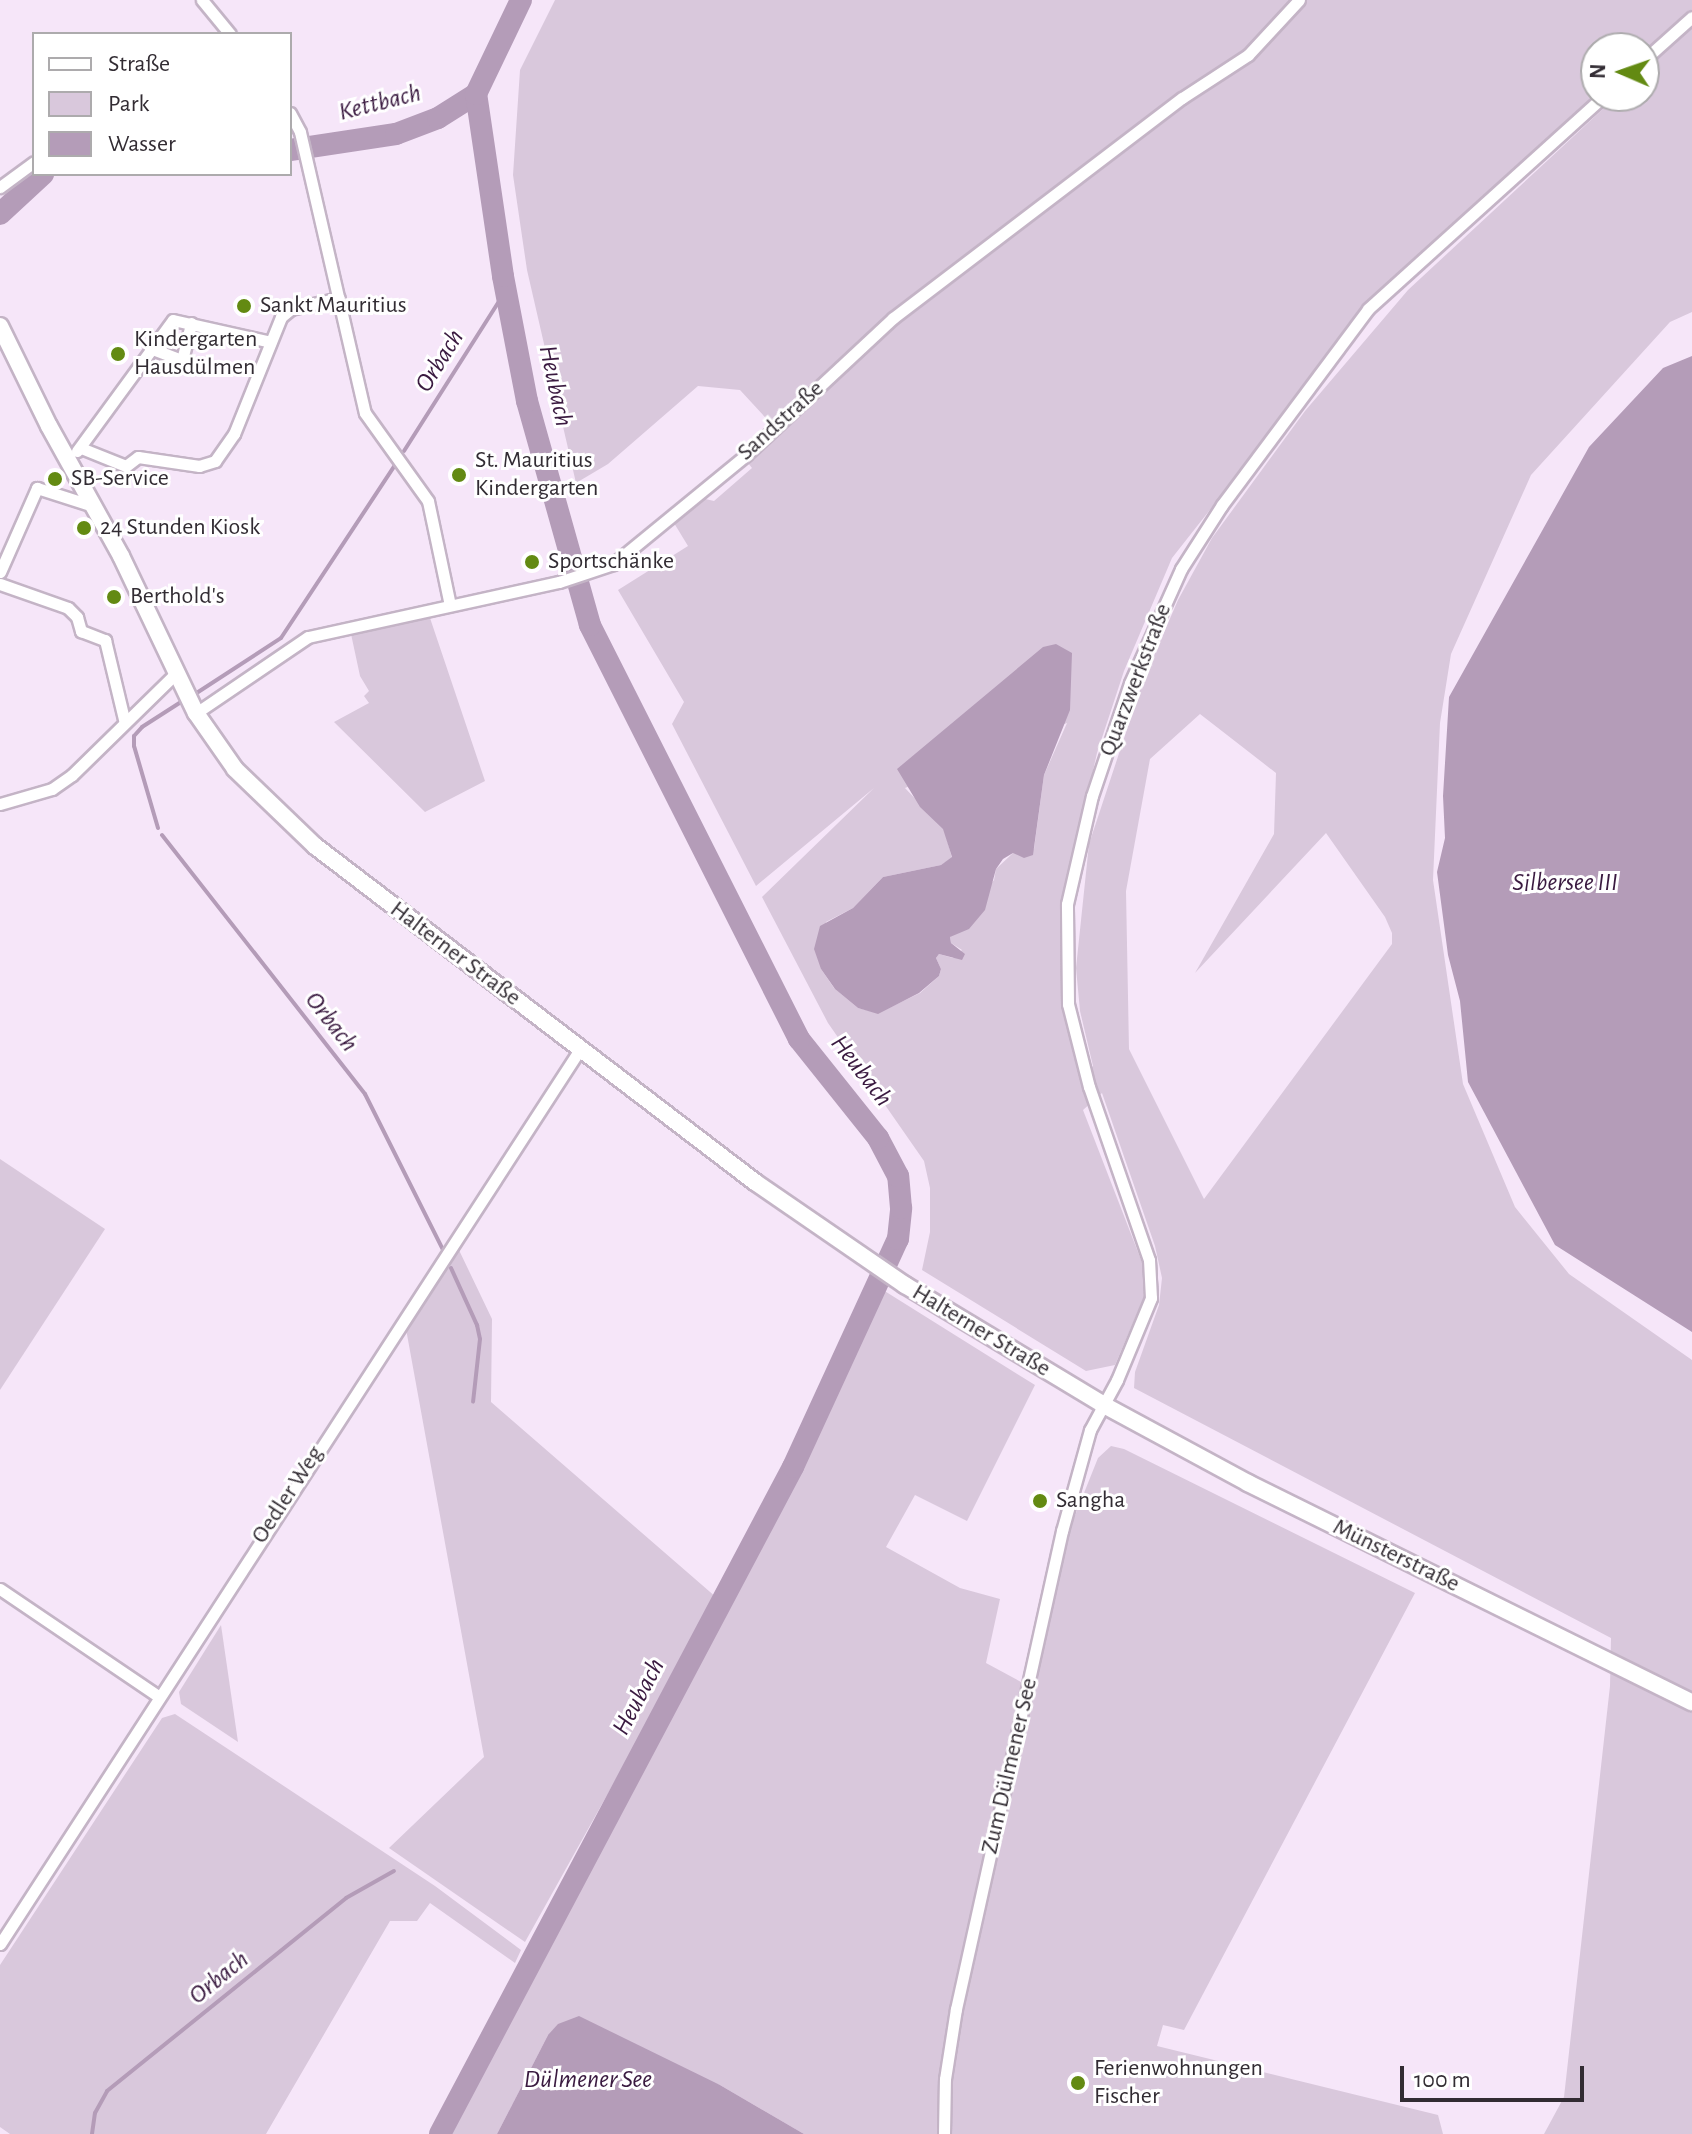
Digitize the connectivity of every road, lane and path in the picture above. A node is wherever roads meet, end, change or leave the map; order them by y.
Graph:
1 (202, 0) edge
2 (1299, 0) edge
3 (1692, 17) edge
4 (228, 32) edge
5 (1660, 46) edge
6 (1586, 112) edge
7 (297, 134) edge
8 (32, 163) edge
9 (0, 187) edge
10 (339, 298) junction
11 (191, 323) junction
12 (0, 326) edge
13 (271, 342) junction
14 (150, 348) junction
15 (74, 453) junction
16 (95, 507) junction
17 (0, 572) edge
18 (0, 584) edge
19 (450, 605) junction
20 (175, 674) junction
21 (194, 709) junction
22 (125, 723) junction
23 (0, 804) edge
24 (580, 1049) junction
25 (1102, 1404) junction
26 (0, 1589) edge
27 (158, 1696) junction
28 (1692, 1702) edge
29 (0, 1944) edge
30 (944, 2134) edge

1 - 4 street
2 - 19 street, Sandstraße
3 - 5 street
6 - 25 street, Quarzwerkstraße
7 - 10 street
8 - 9 street
10 - 13 street
10 - 19 street
11 - 13 street
11 - 14 street
11 - 14 street
12 - 15 main road, Halterner Straße
13 - 15 street
14 - 15 street
15 - 16 main road, Halterner Straße
16 - 17 street
16 - 20 main road, Halterner Straße
18 - 22 street
19 - 21 street, Sandstraße
20 - 21 main road, Halterner Straße
20 - 22 street
21 - 24 main road, Halterner Straße
22 - 23 street
24 - 25 main road, Halterner Straße
24 - 27 street, Oedler Weg
25 - 28 main road, Münsterstraße
25 - 30 street, Zum Dülmener See
26 - 27 street
27 - 29 street, Oedler Weg

